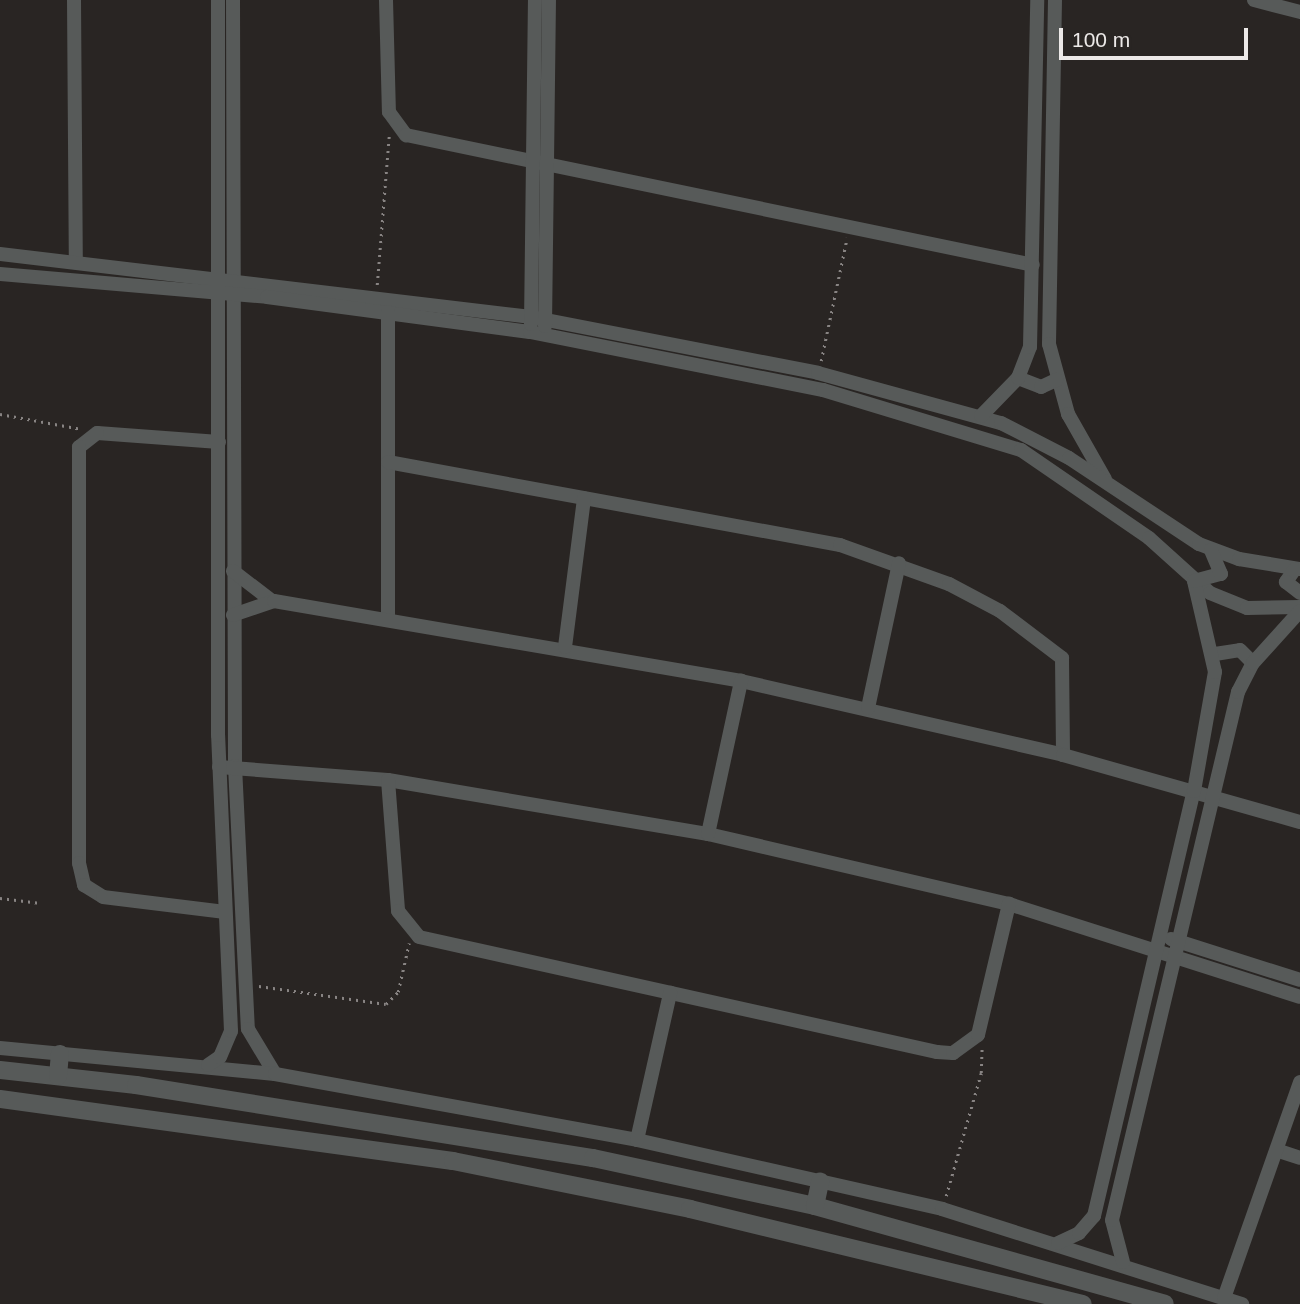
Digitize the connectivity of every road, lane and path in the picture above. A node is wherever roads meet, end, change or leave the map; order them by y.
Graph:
1 (74, 0) edge
2 (218, 0) edge
3 (233, 0) edge
4 (386, 0) edge
5 (535, 0) edge
6 (549, 0) edge
7 (1037, 0) edge
8 (1055, 0) edge
9 (1254, 0) edge
10 (1300, 12) edge
11 (395, 125) junction
12 (543, 166) junction
13 (849, 228) junction
14 (0, 254) edge
15 (76, 262) junction
16 (1033, 265) junction
17 (0, 274) edge
18 (219, 277) junction
19 (234, 278) junction
20 (219, 292) junction
21 (234, 294) junction
22 (377, 295) junction
23 (388, 312) junction
24 (538, 318) junction
25 (537, 334) junction
26 (818, 373) junction
27 (1018, 378) junction
28 (1056, 380) junction
29 (0, 414) edge
30 (981, 416) junction
31 (90, 435) junction
32 (219, 442) junction
33 (388, 462) junction
34 (1109, 486) junction
35 (584, 498) junction
36 (1210, 549) junction
37 (899, 564) junction
38 (1298, 569) edge
39 (233, 571) junction
40 (1194, 581) junction
41 (1300, 593) edge
42 (274, 601) junction
43 (1300, 609) edge
44 (233, 615) junction
45 (388, 618) junction
46 (565, 647) junction
47 (1215, 654) junction
48 (1254, 663) junction
49 (741, 681) junction
50 (867, 708) junction
51 (1063, 755) junction
52 (219, 766) junction
53 (235, 766) junction
54 (388, 780) junction
55 (1194, 791) junction
56 (1213, 797) junction
57 (1300, 822) edge
58 (708, 834) junction
59 (0, 898) edge
60 (41, 903) dead end
61 (1009, 904) junction
62 (225, 912) junction
63 (411, 931) junction
64 (1160, 935) junction
65 (1179, 941) junction
66 (1155, 955) junction
67 (1174, 961) junction
68 (1300, 980) edge
69 (245, 984) junction
70 (670, 993) junction
71 (1300, 997) edge
72 (978, 1035) junction
73 (0, 1048) edge
74 (60, 1054) junction
75 (208, 1065) junction
76 (0, 1070) edge
77 (275, 1074) junction
78 (58, 1076) junction
79 (1300, 1082) edge
80 (0, 1099) edge
81 (352, 1117) junction
82 (385, 1123) junction
83 (637, 1140) junction
84 (349, 1145) junction
85 (383, 1150) junction
86 (1279, 1151) junction
87 (1300, 1158) edge
88 (820, 1182) junction
89 (815, 1206) junction
90 (942, 1209) junction
91 (1058, 1243) junction
92 (1123, 1262) junction
93 (1224, 1298) junction
94 (1083, 1304) edge
95 (1165, 1304) edge
96 (1242, 1304) edge

1 - 15 street
2 - 18 street
3 - 19 street
4 - 11 street
5 - 12 street
6 - 12 street
7 - 16 street
8 - 28 street
9 - 10 street
11 - 12 street
11 - 22 path
12 - 13 street
12 - 24 street
13 - 16 street
13 - 26 path
14 - 15 street
15 - 18 street
16 - 27 street
17 - 20 street
18 - 19 street
18 - 20 street
19 - 21 street
19 - 22 street
20 - 21 street
20 - 32 street
21 - 23 street
21 - 39 street
22 - 24 street
23 - 25 street
23 - 33 street
24 - 25 street
24 - 26 street
25 - 40 street
26 - 30 street
27 - 28 street
27 - 30 street
28 - 34 street
29 - 31 path
30 - 34 street
31 - 32 street
31 - 62 street
32 - 52 street
33 - 35 street
33 - 45 street
34 - 36 street
35 - 37 street
35 - 46 street
36 - 38 street
36 - 40 street
37 - 50 street
37 - 51 street
38 - 41 street
39 - 42 street
39 - 44 street
40 - 43 street
40 - 47 street
42 - 44 street
42 - 45 street
43 - 48 street
44 - 53 street
45 - 46 street
46 - 49 street
47 - 48 street
47 - 55 street
48 - 56 street
49 - 50 street
49 - 58 street
50 - 51 street
51 - 55 street
52 - 53 street
52 - 62 street
53 - 54 street
53 - 69 street
54 - 58 street
54 - 63 street
55 - 56 street
55 - 64 street
56 - 57 street
56 - 65 street
58 - 61 street
59 - 60 path
61 - 66 street
61 - 72 street
62 - 75 street
63 - 69 path
63 - 70 street
64 - 65 street
64 - 66 street
65 - 67 street
65 - 68 street
66 - 67 street
66 - 91 street
67 - 71 street
67 - 92 street
69 - 77 street
70 - 72 street
70 - 83 street
72 - 90 path
73 - 74 street
74 - 75 street
74 - 78 street
75 - 77 street
76 - 78 street
77 - 83 street
78 - 81 street
79 - 86 street
80 - 84 street
81 - 82 street
81 - 84 street
82 - 85 street
82 - 89 street
83 - 88 street
84 - 85 street
85 - 94 street
86 - 87 street
86 - 93 street
88 - 89 street
88 - 90 street
89 - 95 street
90 - 91 street
91 - 92 street
92 - 93 street
93 - 96 street

